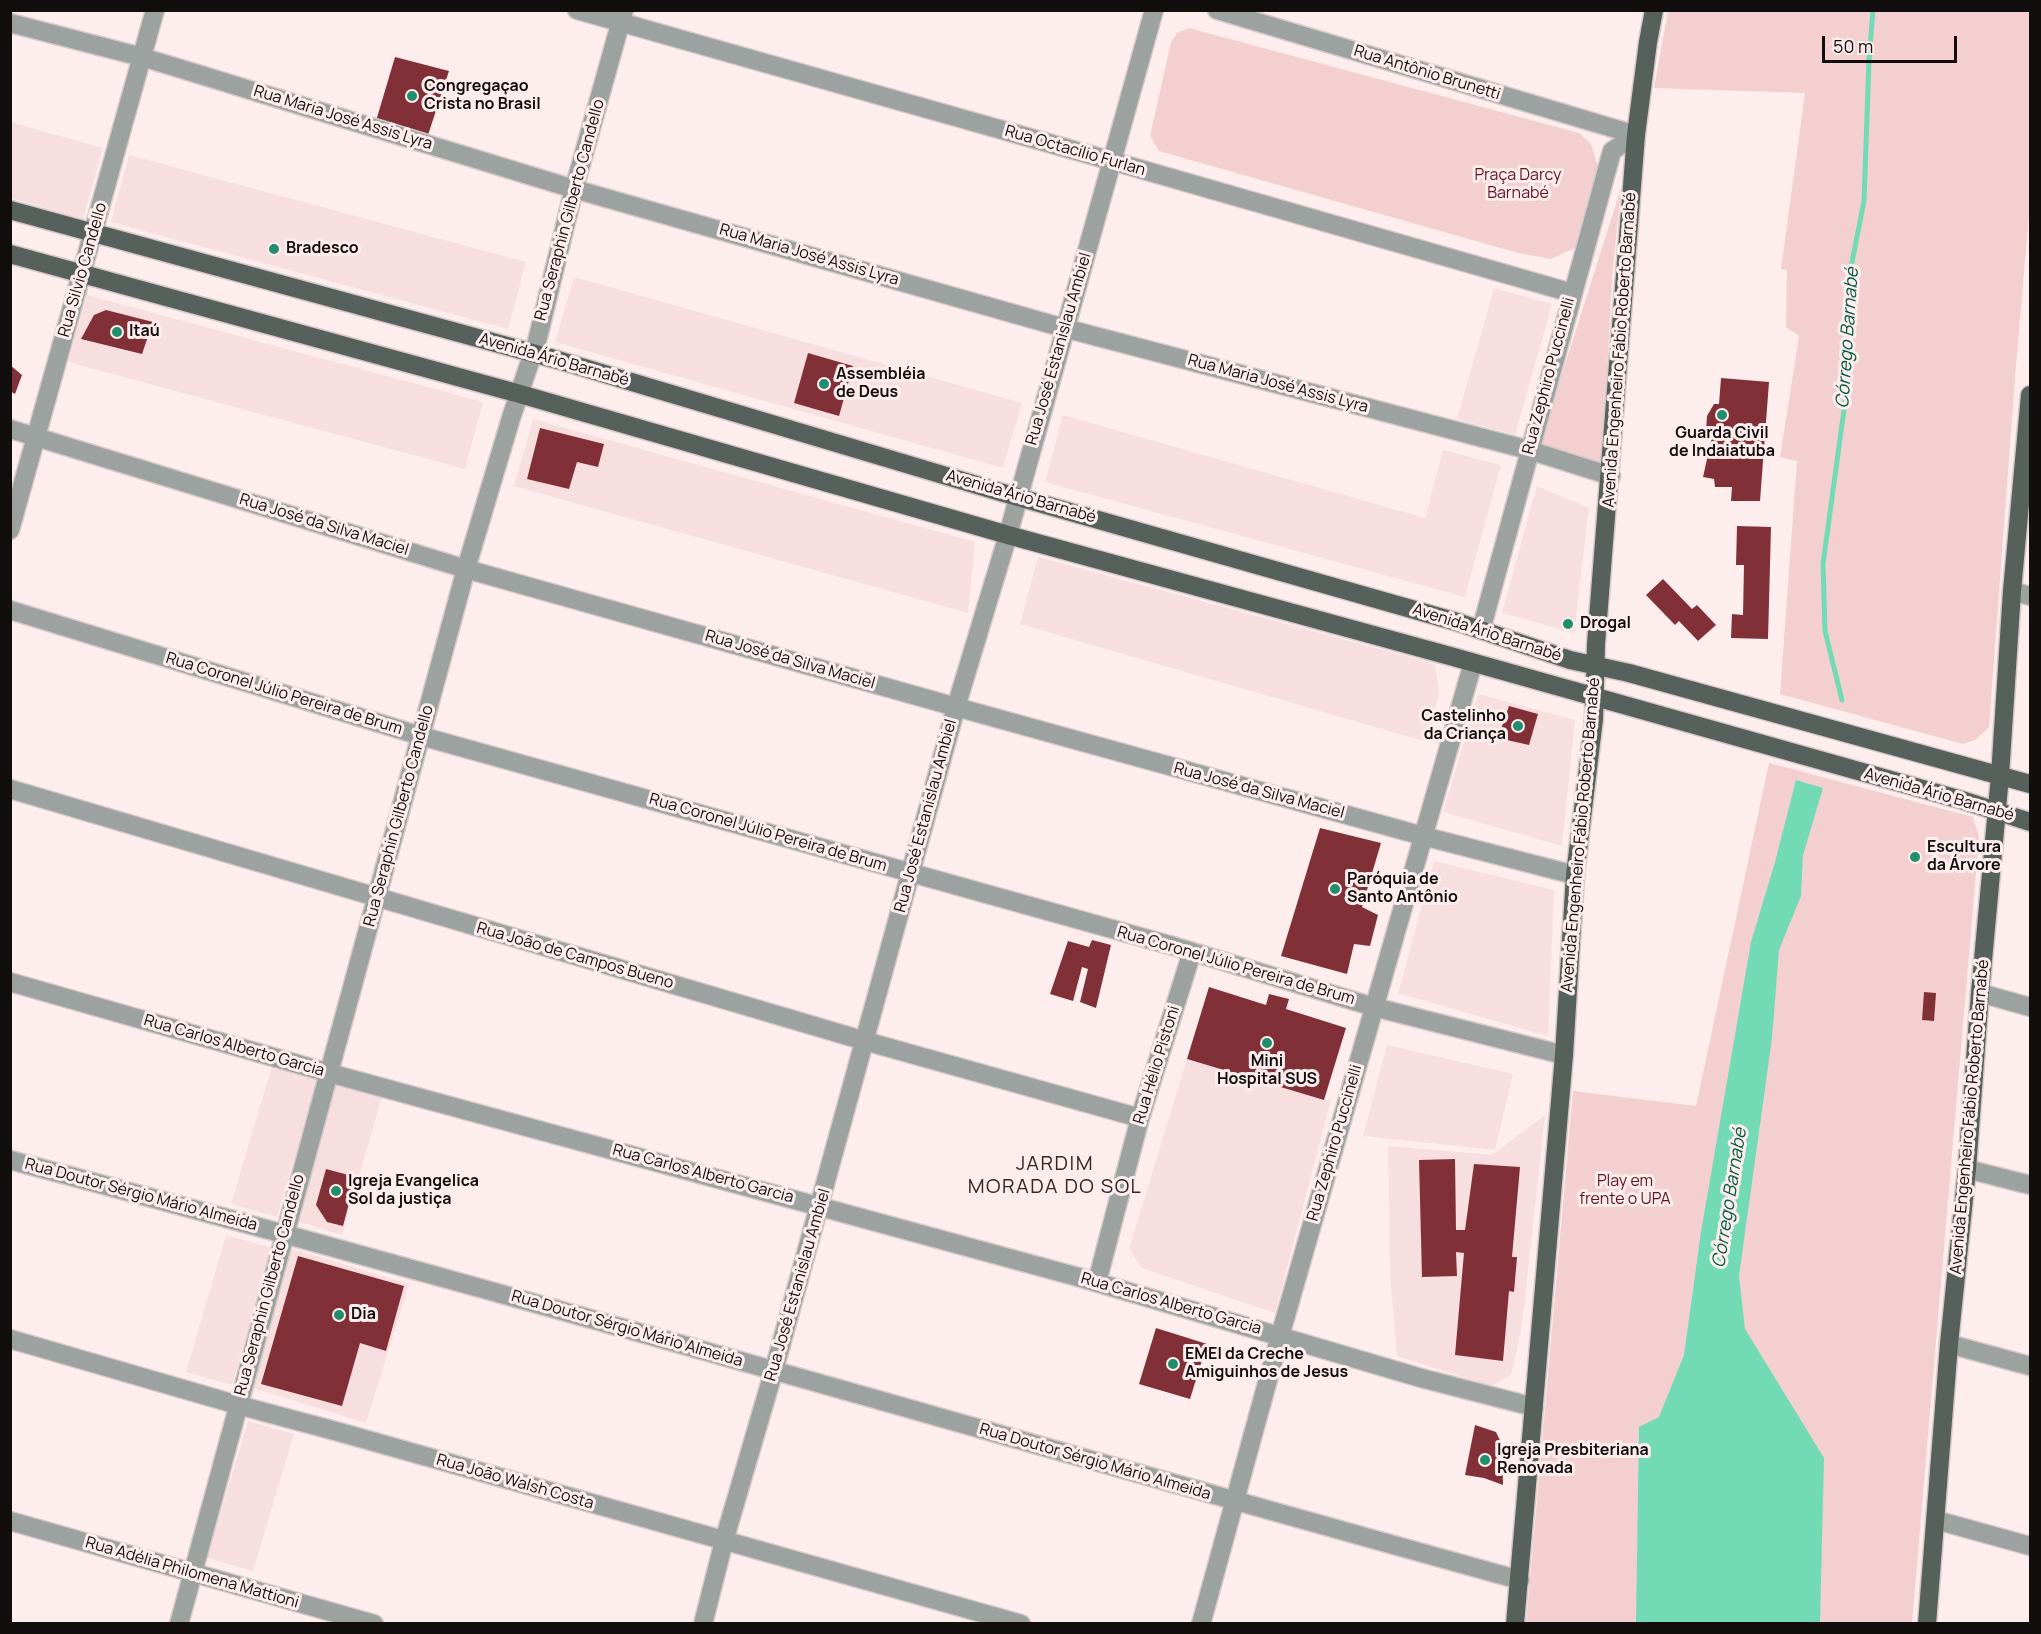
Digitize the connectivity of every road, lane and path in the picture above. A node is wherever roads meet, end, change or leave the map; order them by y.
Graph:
1 (155, 10) edge
2 (577, 10) edge
3 (1155, 10) edge
4 (1217, 10) edge
5 (1654, 10) edge
6 (622, 17) edge
7 (10, 23) edge
8 (142, 57) junction
9 (1636, 135) junction
10 (1112, 161) junction
11 (574, 189) junction
12 (10, 210) edge
13 (93, 233) junction
14 (10, 254) edge
15 (82, 275) junction
16 (1572, 293) junction
17 (1064, 328) junction
18 (532, 353) junction
19 (520, 394) junction
20 (2031, 395) edge
21 (2029, 420) edge
22 (10, 429) edge
23 (37, 436) junction
24 (1529, 450) junction
25 (1611, 476) junction
26 (1018, 497) junction
27 (10, 530) edge
28 (1008, 535) junction
29 (466, 569) junction
30 (2012, 591) junction
31 (2031, 596) edge
32 (10, 610) edge
33 (1481, 630) junction
34 (1473, 663) junction
35 (1595, 666) junction
36 (1594, 697) junction
37 (956, 707) junction
38 (421, 736) junction
39 (2000, 776) junction
40 (2031, 784) edge
41 (10, 789) edge
42 (1996, 811) junction
43 (2031, 822) edge
44 (1423, 836) junction
45 (911, 873) junction
46 (1575, 875) junction
47 (378, 898) junction
48 (1192, 952) junction
49 (10, 982) edge
50 (1980, 993) junction
51 (1374, 1007) junction
52 (2031, 1007) edge
53 (865, 1041) junction
54 (1564, 1055) junction
55 (329, 1073) junction
56 (1140, 1118) junction
57 (10, 1160) edge
58 (1967, 1169) junction
59 (2031, 1185) edge
60 (820, 1206) junction
61 (284, 1233) junction
62 (1096, 1282) junction
63 (1280, 1336) junction
64 (10, 1339) edge
65 (1949, 1344) junction
66 (2031, 1366) edge
67 (774, 1370) junction
68 (238, 1405) junction
69 (1534, 1407) junction
70 (1234, 1501) junction
71 (1936, 1520) junction
72 (10, 1521) edge
73 (724, 1541) junction
74 (2031, 1546) edge
75 (193, 1574) junction
76 (1520, 1580) junction
77 (179, 1623) edge
78 (374, 1623) edge
79 (703, 1623) edge
80 (1021, 1623) edge
81 (1201, 1623) edge
82 (1515, 1623) edge
83 (1927, 1623) edge

1 - 8 street, Rua Silvio Candello
2 - 6 street, Rua Octacílio Furlan
3 - 10 street, Rua José Estanislau Ambiel
4 - 9 street, Rua Antônio Brunetti
5 - 9 main road, Avenida Engenheiro Fábio Roberto Barnabé
6 - 10 street, Rua Octacílio Furlan
6 - 11 street, Rua Seraphin Gilberto Candello
7 - 8 street, Rua Maria José Assis Lyra
8 - 11 street, Rua Maria José Assis Lyra
8 - 13 street, Rua Silvio Candello
9 - 16 street, Rua Zephiro Puccinelli
9 - 25 main road, Avenida Engenheiro Fábio Roberto Barnabé
10 - 16 street, Rua Octacílio Furlan
10 - 17 street, Rua José Estanislau Ambiel
11 - 17 street, Rua Maria José Assis Lyra
11 - 18 street, Rua Seraphin Gilberto Candello
12 - 13 main road, Avenida Ário Barnabé
13 - 15 street, Rua Silvio Candello
13 - 18 main road, Avenida Ário Barnabé
14 - 15 main road, Avenida Ário Barnabé
15 - 19 main road, Avenida Ário Barnabé
15 - 23 street, Rua Silvio Candello
16 - 24 street, Rua Zephiro Puccinelli
17 - 24 street, Rua Maria José Assis Lyra
17 - 26 street, Rua José Estanislau Ambiel
18 - 19 street, Rua Seraphin Gilberto Candello
18 - 26 main road, Avenida Ário Barnabé
19 - 28 main road, Avenida Ário Barnabé
19 - 29 street, Rua Seraphin Gilberto Candello
20 - 21 main road, Avenida Engenheiro Fábio Roberto Barnabé
21 - 30 main road, Avenida Engenheiro Fábio Roberto Barnabé
22 - 23 street, Rua José da Silva Maciel
23 - 27 street, Rua Silvio Candello
23 - 29 street, Rua José da Silva Maciel
24 - 25 street, Rua Maria José Assis Lyra
24 - 33 street, Rua Zephiro Puccinelli
25 - 35 main road, Avenida Engenheiro Fábio Roberto Barnabé
26 - 28 street, Rua José Estanislau Ambiel
26 - 33 main road, Avenida Ário Barnabé
28 - 34 main road, Avenida Ário Barnabé
28 - 37 street, Rua José Estanislau Ambiel
29 - 37 street, Rua José da Silva Maciel
29 - 38 street, Rua Seraphin Gilberto Candello
30 - 31 street
30 - 39 main road, Avenida Engenheiro Fábio Roberto Barnabé
32 - 38 street, Rua Coronel Júlio Pereira de Brum
33 - 35 main road, Avenida Ário Barnabé
34 - 36 main road, Avenida Ário Barnabé
34 - 44 street, Rua Zephiro Puccinelli
35 - 36 main road, Avenida Engenheiro Fábio Roberto Barnabé
35 - 39 main road, Avenida Ário Barnabé
36 - 42 main road, Avenida Ário Barnabé
36 - 46 main road, Avenida Engenheiro Fábio Roberto Barnabé
37 - 44 street, Rua José da Silva Maciel
37 - 45 street, Rua José Estanislau Ambiel
38 - 45 street, Rua Coronel Júlio Pereira de Brum
38 - 47 street, Rua Seraphin Gilberto Candello
39 - 40 main road, Avenida Ário Barnabé
39 - 42 main road, Avenida Engenheiro Fábio Roberto Barnabé
41 - 47 street, Rua João de Campos Bueno
42 - 43 main road, Avenida Ário Barnabé
42 - 50 main road, Avenida Engenheiro Fábio Roberto Barnabé
44 - 46 street, Rua José da Silva Maciel
44 - 51 street, Rua Zephiro Puccinelli
45 - 48 street, Rua Coronel Júlio Pereira de Brum
45 - 53 street, Rua José Estanislau Ambiel
46 - 54 main road, Avenida Engenheiro Fábio Roberto Barnabé
47 - 53 street, Rua João de Campos Bueno
47 - 55 street, Rua Seraphin Gilberto Candello
48 - 51 street, Rua Coronel Júlio Pereira de Brum
48 - 56 street, Rua Hélio Pistoni
49 - 55 street, Rua Carlos Alberto Garcia
50 - 52 street
50 - 58 main road, Avenida Engenheiro Fábio Roberto Barnabé
51 - 54 street, Rua Coronel Júlio Pereira de Brum
51 - 63 street, Rua Zephiro Puccinelli
53 - 56 street, Rua João de Campos Bueno
53 - 60 street, Rua José Estanislau Ambiel
54 - 69 main road, Avenida Engenheiro Fábio Roberto Barnabé
55 - 60 street, Rua Carlos Alberto Garcia
55 - 61 street, Rua Seraphin Gilberto Candello
56 - 62 street, Rua Hélio Pistoni
57 - 61 street, Rua Doutor Sérgio Mário Almeida
58 - 59 street
58 - 65 main road, Avenida Engenheiro Fábio Roberto Barnabé
60 - 62 street, Rua Carlos Alberto Garcia
60 - 67 street, Rua José Estanislau Ambiel
61 - 67 street, Rua Doutor Sérgio Mário Almeida
61 - 68 street, Rua Seraphin Gilberto Candello
62 - 63 street, Rua Carlos Alberto Garcia
63 - 69 street, Rua Carlos Alberto Garcia
63 - 70 street, Rua Zephiro Puccinelli
64 - 68 street, Rua João Walsh Costa
65 - 66 street
65 - 71 main road, Avenida Engenheiro Fábio Roberto Barnabé
67 - 70 street, Rua Doutor Sérgio Mário Almeida
67 - 73 street, Rua José Estanislau Ambiel
68 - 73 street, Rua João Walsh Costa
68 - 75 street, Rua Seraphin Gilberto Candello
69 - 76 main road, Avenida Engenheiro Fábio Roberto Barnabé
70 - 76 street, Rua Doutor Sérgio Mário Almeida
70 - 81 street, Rua Zephiro Puccinelli
71 - 74 street
71 - 83 main road, Avenida Engenheiro Fábio Roberto Barnabé
72 - 75 street, Rua Adélia Philomena Mattioni
73 - 79 street, Rua José Estanislau Ambiel
73 - 80 street, Rua João Walsh Costa
75 - 77 street, Rua Seraphin Gilberto Candello
75 - 78 street, Rua Adélia Philomena Mattioni
76 - 82 main road, Avenida Engenheiro Fábio Roberto Barnabé

